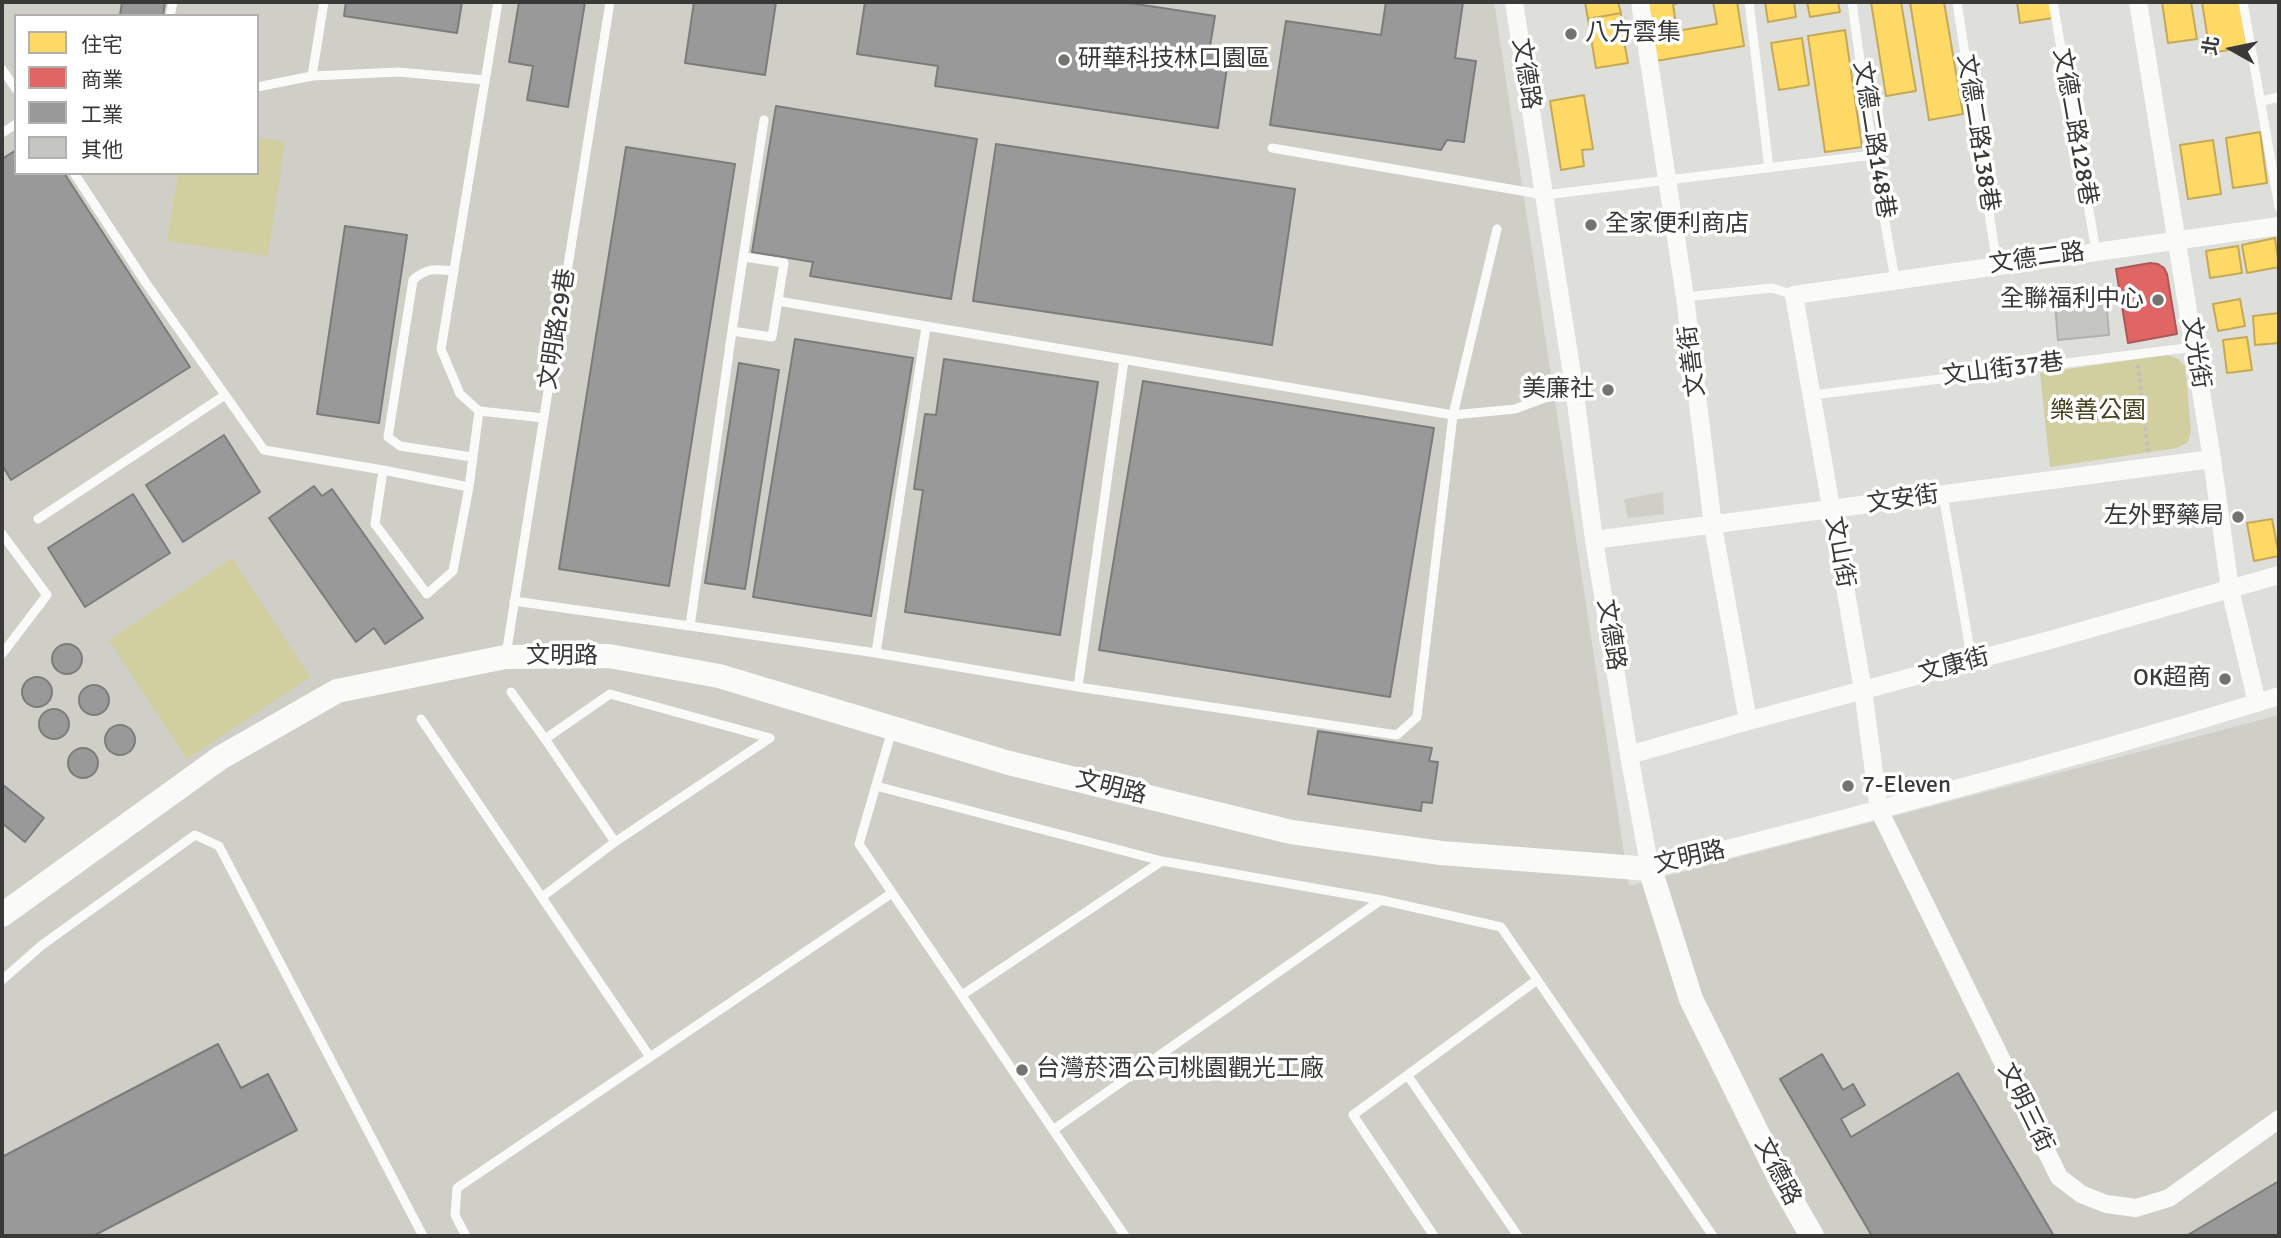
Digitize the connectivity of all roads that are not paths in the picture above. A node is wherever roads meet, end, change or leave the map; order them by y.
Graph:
1 (324, 2) edge
2 (498, 2) edge
3 (610, 2) edge
4 (1514, 2) edge
5 (1640, 2) edge
6 (1749, 2) edge
7 (1853, 2) edge
8 (1957, 2) edge
9 (2053, 2) edge
10 (2138, 2) edge
11 (2243, 2) edge
12 (2, 69) edge
13 (312, 76) junction
14 (485, 80) junction
15 (14, 86) edge
16 (259, 87) edge
17 (2279, 97) edge
18 (2262, 100) junction
19 (764, 120) dead end
20 (1272, 148) dead end
21 (1873, 155) junction
22 (1769, 168) junction
23 (75, 175) edge
24 (1667, 180) junction
25 (1545, 195) junction
26 (2279, 206) edge
27 (2279, 226) edge
28 (1497, 229) dead end
29 (2176, 241) junction
30 (2096, 251) junction
31 (744, 257) junction
32 (1997, 265) junction
33 (454, 271) junction
34 (1895, 279) junction
35 (1794, 295) junction
36 (1685, 298) junction
37 (778, 301) junction
38 (926, 327) junction
39 (732, 331) junction
40 (2194, 347) junction
41 (1124, 360) junction
42 (1574, 387) junction
43 (225, 395) junction
44 (1813, 395) junction
45 (479, 411) junction
46 (1453, 415) junction
47 (544, 418) junction
48 (472, 457) junction
49 (2212, 459) junction
50 (383, 470) junction
51 (469, 487) junction
52 (1943, 495) junction
53 (1832, 510) junction
54 (38, 519) dead end
55 (1713, 526) junction
56 (2, 534) edge
57 (1594, 540) junction
58 (2279, 575) edge
59 (2230, 589) junction
60 (514, 601) junction
61 (690, 626) junction
62 (876, 653) junction
63 (2, 654) edge
64 (505, 657) junction
65 (1972, 661) junction
66 (1078, 687) junction
67 (1863, 690) junction
68 (511, 692) dead end
69 (2279, 696) edge
70 (2257, 703) junction
71 (421, 719) dead end
72 (1748, 721) junction
73 (893, 728) junction
74 (545, 739) junction
75 (1629, 755) junction
76 (876, 786) junction
77 (1879, 810) junction
78 (615, 842) junction
79 (1162, 861) junction
80 (1650, 869) junction
81 (892, 893) junction
82 (542, 897) junction
83 (1381, 900) junction
84 (2, 915) edge
85 (1537, 980) junction
86 (2, 981) edge
87 (962, 995) junction
88 (650, 1057) junction
89 (1408, 1076) junction
90 (2279, 1119) edge
91 (1053, 1130) junction
92 (423, 1236) edge
93 (466, 1236) edge
94 (1125, 1236) edge
95 (1434, 1236) edge
96 (1518, 1236) edge
97 (1713, 1236) edge
98 (1812, 1236) edge

1 - 13 lane
2 - 14 lane
3 - 47 lane, 文明路29巷
4 - 25 street, 文德路
5 - 24 street, 文善街
6 - 22 lane
7 - 21 lane, 文德二路148巷
8 - 32 lane, 文德二路138巷
9 - 30 lane, 文德二路128巷
10 - 29 street, 文光街
11 - 18 lane
12 - 15 lane
13 - 14 lane
13 - 16 lane
14 - 33 lane
17 - 18 lane
18 - 26 lane
19 - 31 lane
20 - 25 lane
21 - 22 lane
21 - 34 lane, 文德二路148巷
22 - 24 lane
23 - 43 lane
24 - 25 lane
24 - 36 street, 文善街
25 - 42 street, 文德路
27 - 29 street, 文德二路
28 - 46 lane
29 - 30 street, 文德二路
29 - 40 street, 文光街
30 - 32 street, 文德二路
31 - 37 lane
31 - 39 lane
32 - 34 street, 文德二路
33 - 45 lane
33 - 48 lane
34 - 35 street, 文德二路
35 - 36 lane
35 - 44 street, 文山街
36 - 55 street, 文善街
37 - 38 lane
37 - 39 lane
38 - 41 lane
38 - 62 lane
39 - 61 lane
40 - 44 lane, 文山街37巷
40 - 49 street, 文光街
41 - 46 lane
41 - 66 lane
42 - 46 lane
42 - 57 street, 文德路
43 - 50 lane
43 - 54 lane
44 - 53 street, 文山街
45 - 47 lane
45 - 48 lane
46 - 66 lane
47 - 60 lane, 文明路29巷
48 - 51 lane
49 - 52 street, 文安街
49 - 59 street, 文光街
50 - 51 lane
50 - 51 lane
52 - 53 street, 文安街
52 - 65 lane
53 - 55 street, 文安街
53 - 67 street, 文山街
55 - 57 street, 文安街
55 - 72 street, 文善街
56 - 63 lane
57 - 75 street, 文德路
58 - 59 street, 文康街
59 - 65 street, 文康街
59 - 70 street, 文光街
60 - 61 lane
60 - 64 lane, 文明路29巷
61 - 62 lane
62 - 66 lane
64 - 73 street, 文明路
64 - 84 street, 文明路
65 - 67 street, 文康街
67 - 72 street, 文康街
67 - 77 street, 文山街
68 - 74 lane
69 - 70 street, 文明路
70 - 77 street, 文明路
71 - 82 lane
72 - 75 street, 文康街
73 - 76 lane
73 - 80 street, 文明路
74 - 78 lane
74 - 78 lane
75 - 80 street, 文德路
76 - 79 lane
76 - 81 lane
77 - 80 street, 文明路
77 - 90 street, 文明三街
78 - 82 lane
79 - 83 lane
79 - 87 lane
80 - 98 street, 文德路
81 - 87 lane
81 - 88 lane
82 - 88 lane
83 - 85 lane
83 - 91 lane
85 - 89 lane
85 - 97 lane
86 - 92 lane
87 - 91 lane
88 - 93 lane
89 - 95 lane
89 - 96 lane
91 - 94 lane

